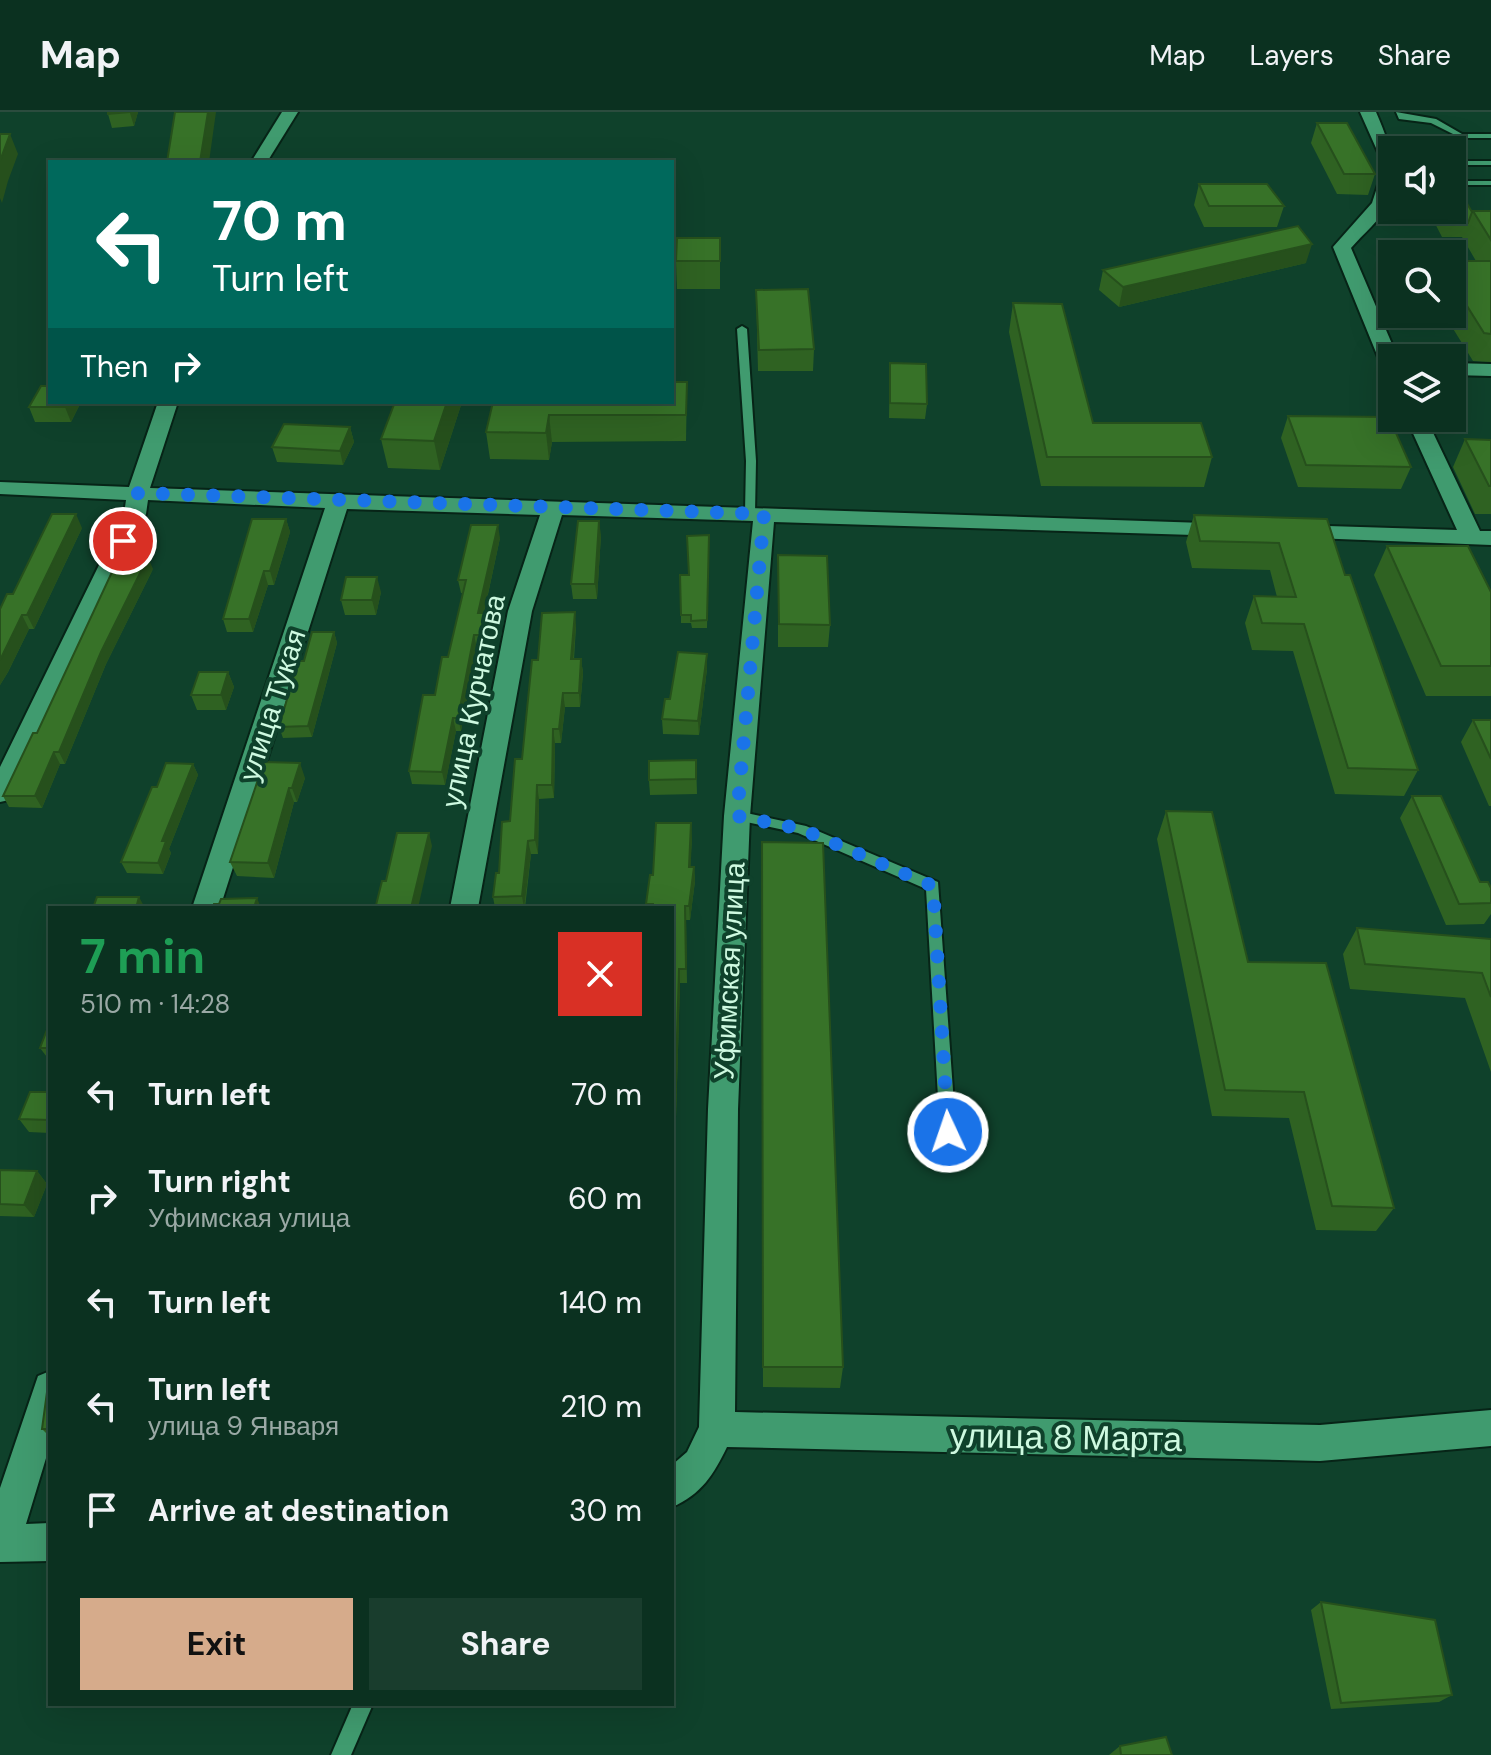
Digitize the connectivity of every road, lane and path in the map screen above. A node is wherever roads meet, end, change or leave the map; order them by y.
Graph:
1 (290, 112) edge
2 (1368, 112) edge
3 (1400, 112) edge
4 (1491, 136) edge
5 (1378, 139) edge
6 (260, 160) edge
7 (1466, 163) edge
8 (1491, 163) edge
9 (1466, 183) edge
10 (1491, 183) edge
11 (1378, 206) edge
12 (742, 329) dead end
13 (1382, 344) edge
14 (1466, 369) edge
15 (1491, 370) edge
16 (167, 404) edge
17 (1424, 432) edge
18 (0, 488) edge
19 (138, 493) junction
20 (338, 502) junction
21 (553, 509) junction
22 (757, 514) junction
23 (1481, 538) edge
24 (0, 793) edge
25 (737, 816) junction
26 (207, 906) edge
27 (464, 906) edge
28 (948, 1132) dead end
29 (48, 1394) edge
30 (1491, 1428) edge
31 (717, 1429) junction
32 (674, 1487) edge
33 (48, 1542) edge
34 (1, 1543) edge
35 (362, 1706) edge
36 (341, 1755) edge

1 - 6 street
2 - 5 street
3 - 4 lane
7 - 8 lane
9 - 10 lane
11 - 13 street
12 - 22 lane
14 - 15 street
16 - 19 street
17 - 23 street
18 - 19 street
19 - 20 street
19 - 24 street
20 - 21 street
20 - 26 street, улица Тукая
21 - 22 street
21 - 27 street, улица Курчатова
22 - 23 street
22 - 25 street, Уфимская улица
25 - 28 lane
25 - 31 street, Уфимская улица
29 - 34 street
30 - 31 street, улица 8 Марта
31 - 32 street
33 - 34 street
35 - 36 lane

